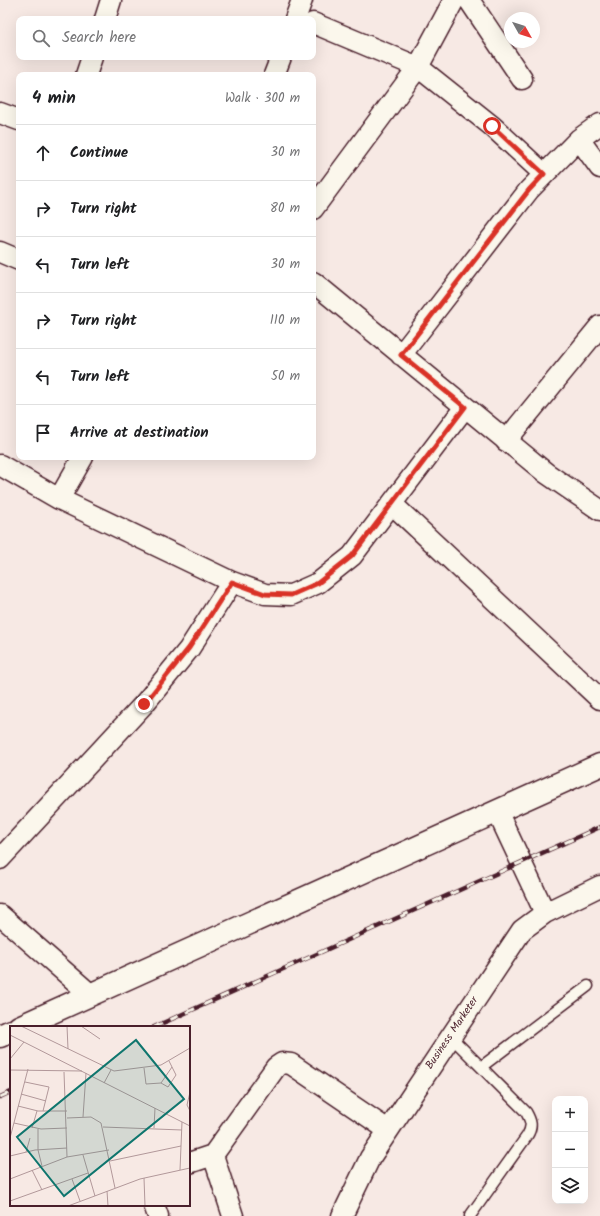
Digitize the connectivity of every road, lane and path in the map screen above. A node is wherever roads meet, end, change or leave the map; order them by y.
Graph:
1 (112, 0) edge
2 (454, 0) edge
3 (469, 0) edge
4 (106, 16) edge
5 (316, 21) edge
6 (91, 60) edge
7 (279, 60) edge
8 (418, 67) junction
9 (87, 72) edge
10 (275, 72) edge
11 (522, 79) dead end
12 (0, 113) edge
13 (16, 119) edge
14 (600, 124) edge
15 (579, 139) junction
16 (600, 168) edge
17 (544, 174) junction
18 (316, 205) edge
19 (0, 252) edge
20 (16, 259) edge
21 (316, 284) edge
22 (600, 326) edge
23 (401, 355) junction
24 (465, 407) junction
25 (506, 441) junction
26 (81, 460) edge
27 (0, 465) edge
28 (59, 499) junction
29 (392, 504) junction
30 (600, 510) edge
31 (232, 582) junction
32 (600, 699) edge
33 (600, 764) edge
34 (497, 811) junction
35 (0, 858) edge
36 (600, 886) edge
37 (545, 913) junction
38 (0, 915) edge
39 (588, 986) dead end
40 (90, 995) junction
41 (21, 1026) edge
42 (10, 1031) edge
43 (0, 1036) edge
44 (450, 1036) junction
45 (481, 1067) junction
46 (388, 1130) junction
47 (214, 1155) junction
48 (190, 1162) edge
49 (154, 1206) edge
50 (158, 1216) edge
51 (233, 1216) edge
52 (342, 1216) edge
53 (470, 1216) edge

1 - 4 street
2 - 8 street
3 - 11 street
5 - 8 street
6 - 9 street
7 - 10 street
8 - 17 street
8 - 18 street
12 - 13 street
14 - 15 street
15 - 16 street
15 - 17 street
17 - 23 street
19 - 20 street
21 - 23 street
22 - 25 street
23 - 24 street
24 - 25 street
24 - 29 street
25 - 30 street
26 - 28 street
27 - 28 street
28 - 31 street
29 - 31 street
29 - 32 street
31 - 35 street
33 - 34 street
34 - 37 street
34 - 40 street
36 - 37 street, Business Marketer
37 - 44 street, Business Marketer
38 - 40 street
39 - 45 lane
40 - 41 street
42 - 43 street
44 - 45 lane
44 - 46 street, Business Marketer
45 - 53 lane
46 - 47 street
46 - 52 street, Business Marketer
47 - 48 street
47 - 51 street
49 - 50 street

